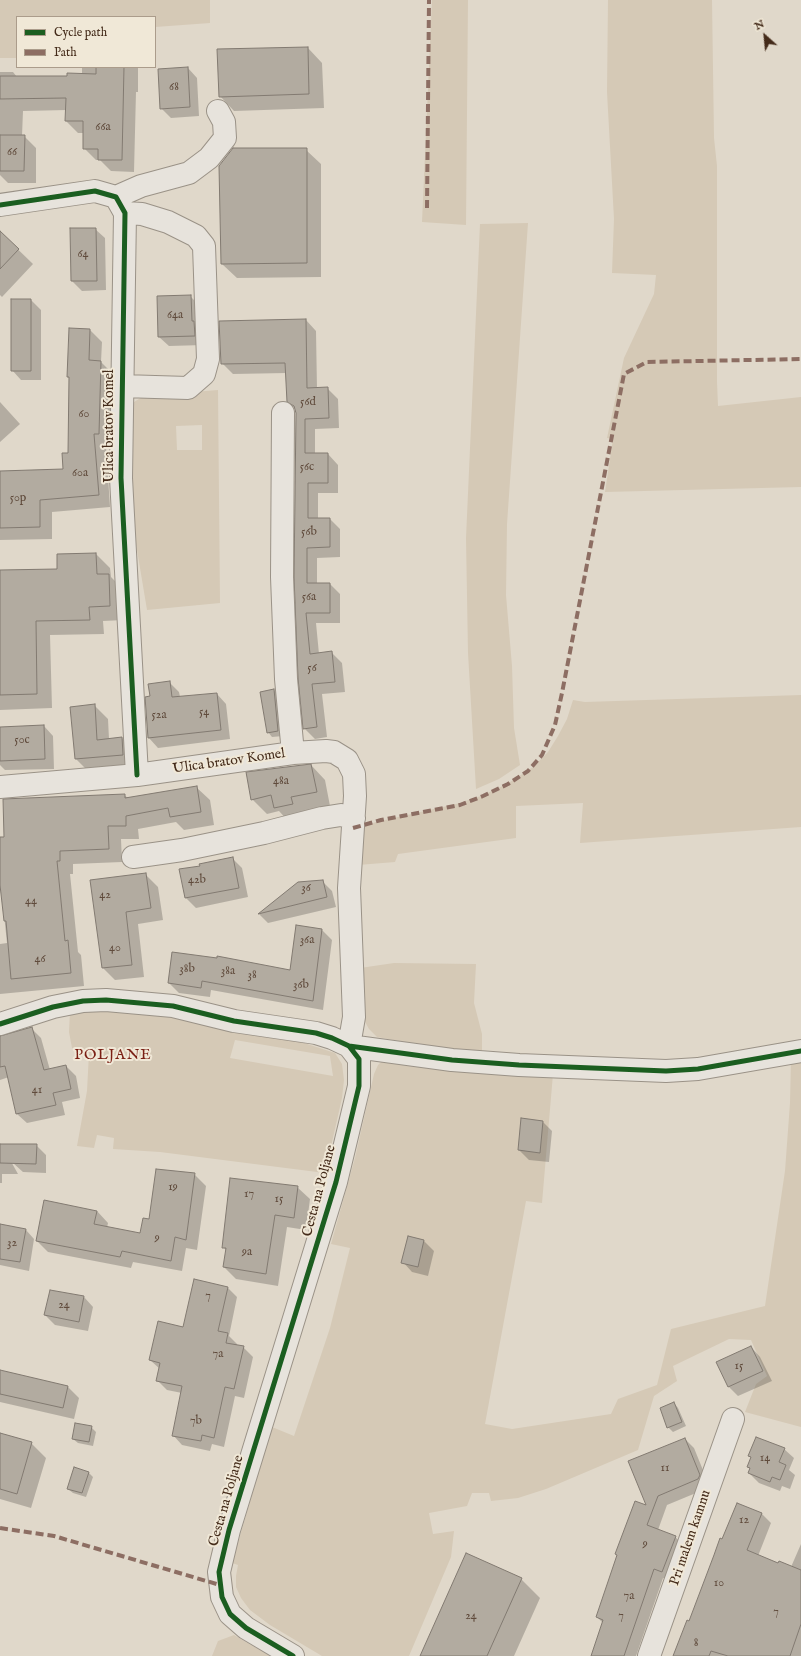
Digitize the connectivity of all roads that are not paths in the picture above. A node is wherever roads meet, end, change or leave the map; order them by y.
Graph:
1 (218, 111) dead end
2 (0, 205) edge
3 (120, 205) junction
4 (122, 386) junction
5 (283, 413) dead end
6 (293, 752) junction
7 (137, 774) junction
8 (0, 788) edge
9 (354, 818) junction
10 (133, 857) dead end
11 (0, 1024) edge
12 (349, 1046) junction
13 (801, 1051) edge
14 (733, 1419) dead end
15 (293, 1656) edge
16 (649, 1656) edge

1 - 3 street
2 - 3 street, Ulica bratov Komel
3 - 4 street, Ulica bratov Komel
3 - 4 street, Ulica bratov Komel
4 - 7 street, Ulica bratov Komel
5 - 6 street, Ulica bratov Komel
6 - 7 street, Ulica bratov Komel
6 - 9 street
7 - 8 street, Ulica bratov Komel
9 - 10 street
9 - 12 street
11 - 12 street
12 - 13 street
12 - 15 street, Cesta na Poljane
14 - 16 street, Pri malem kamnu

